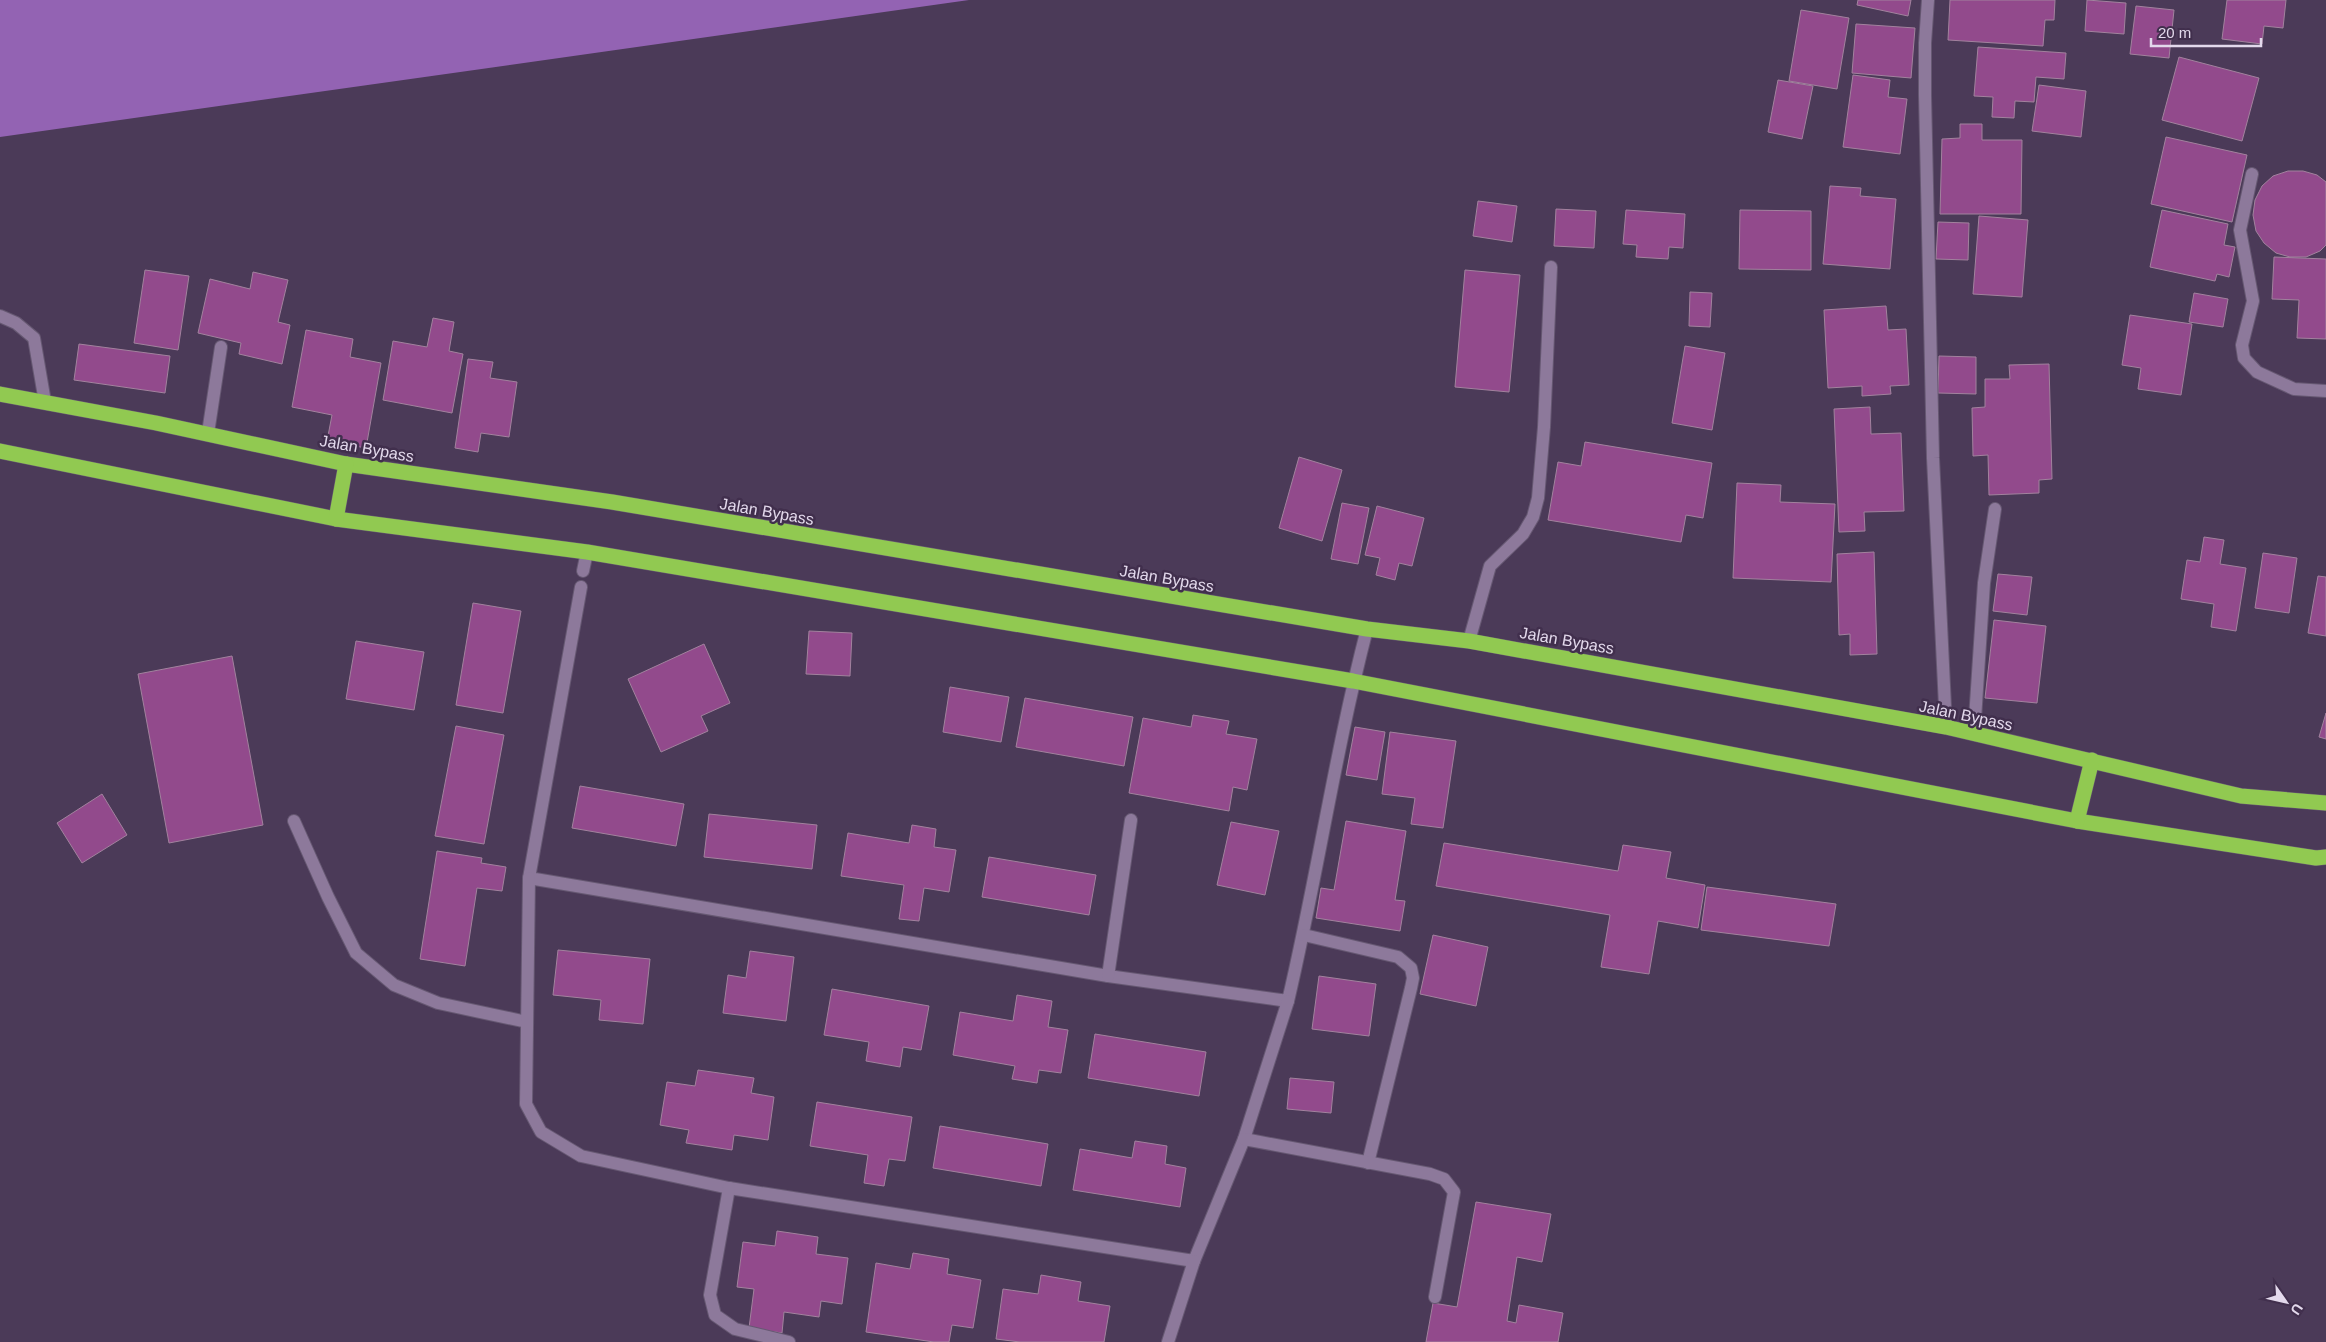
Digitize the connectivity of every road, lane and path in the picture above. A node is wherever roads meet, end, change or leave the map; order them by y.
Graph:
1 (1928, 0) edge
2 (2252, 174) dead end
3 (1552, 267) dead end
4 (0, 316) edge
5 (221, 347) dead end
6 (2326, 391) edge
7 (0, 394) edge
8 (45, 402) junction
9 (208, 434) junction
10 (0, 451) edge
11 (346, 464) junction
12 (1995, 509) dead end
13 (336, 519) junction
14 (587, 552) junction
15 (583, 571) dead end
16 (581, 588) dead end
17 (1367, 629) junction
18 (1469, 640) junction
19 (1353, 681) junction
20 (1946, 727) junction
21 (1974, 734) junction
22 (2092, 760) junction
23 (2326, 802) edge
24 (1131, 820) dead end
25 (294, 821) dead end
26 (2077, 821) junction
27 (2326, 857) edge
28 (529, 878) junction
29 (1304, 934) junction
30 (1108, 976) junction
31 (1288, 1001) junction
32 (528, 1022) junction
33 (1244, 1139) junction
34 (1368, 1163) junction
35 (730, 1188) junction
36 (1194, 1261) junction
37 (1435, 1297) dead end
38 (789, 1342) edge
39 (1168, 1342) edge

1 - 20 street
2 - 6 street
3 - 18 street
4 - 8 street
5 - 9 street
7 - 8 highway, Jalan Bypass
8 - 9 highway, Jalan Bypass
9 - 11 highway, Jalan Bypass
10 - 13 highway
11 - 13 highway
11 - 17 highway, Jalan Bypass
12 - 21 street
13 - 14 highway
14 - 15 street
14 - 19 highway
16 - 28 street
17 - 18 highway, Jalan Bypass
17 - 19 street
18 - 20 highway, Jalan Bypass
19 - 26 highway
19 - 29 street
20 - 21 highway, Jalan Bypass
21 - 22 highway, Jalan Bypass
22 - 23 highway, Jalan Bypass
22 - 26 highway
24 - 30 street
25 - 32 street
26 - 27 highway
28 - 30 street
28 - 32 street
29 - 31 street
29 - 34 street
30 - 31 street
31 - 33 street
32 - 35 street
33 - 34 street
33 - 36 street
34 - 37 street
35 - 36 street
35 - 38 street
36 - 39 street

